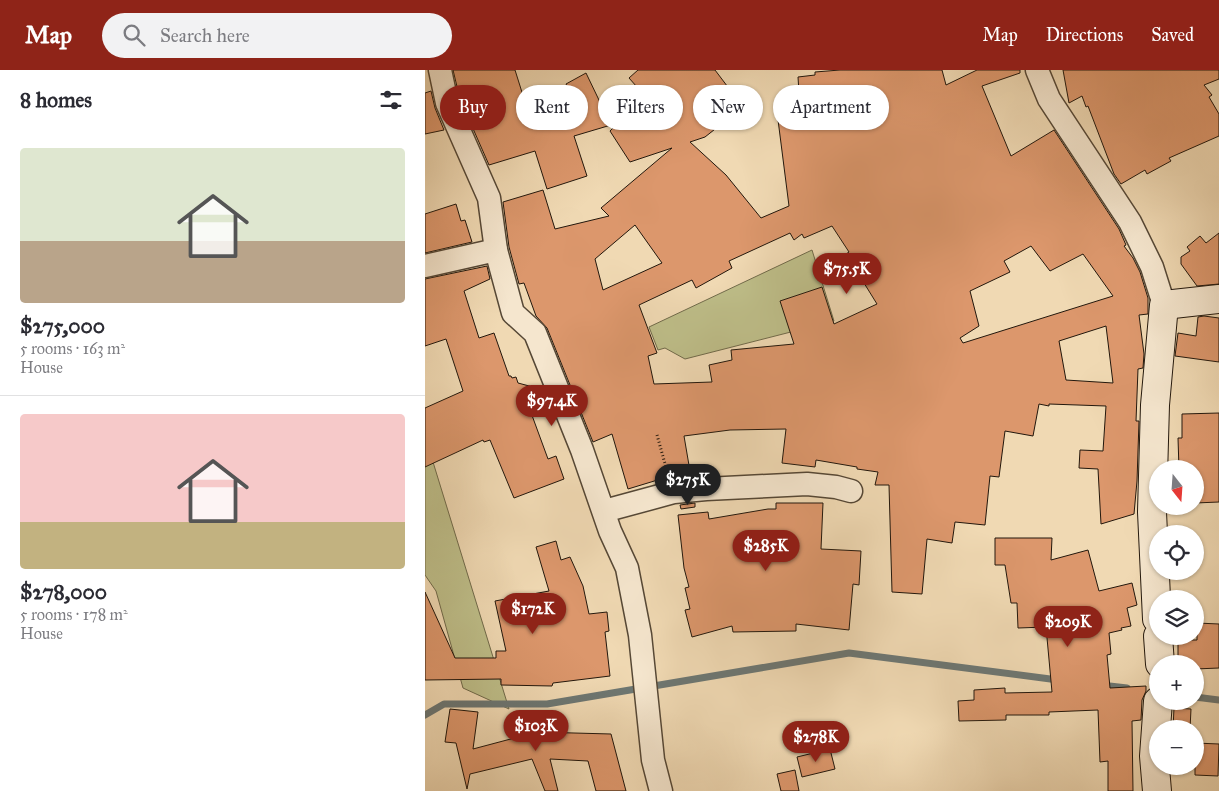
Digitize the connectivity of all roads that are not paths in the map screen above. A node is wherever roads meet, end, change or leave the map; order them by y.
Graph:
1 (440, 70) edge
2 (1037, 70) edge
3 (496, 250) junction
4 (425, 266) edge
5 (1219, 299) edge
6 (1164, 305) junction
7 (851, 492) dead end
8 (604, 511) junction
9 (1156, 590) edge
10 (1157, 710) edge
11 (661, 791) edge
12 (1157, 791) edge

1 - 3 street
2 - 6 street
3 - 4 street
3 - 8 street
5 - 6 street
6 - 9 street
7 - 8 street
8 - 11 street
10 - 12 street

